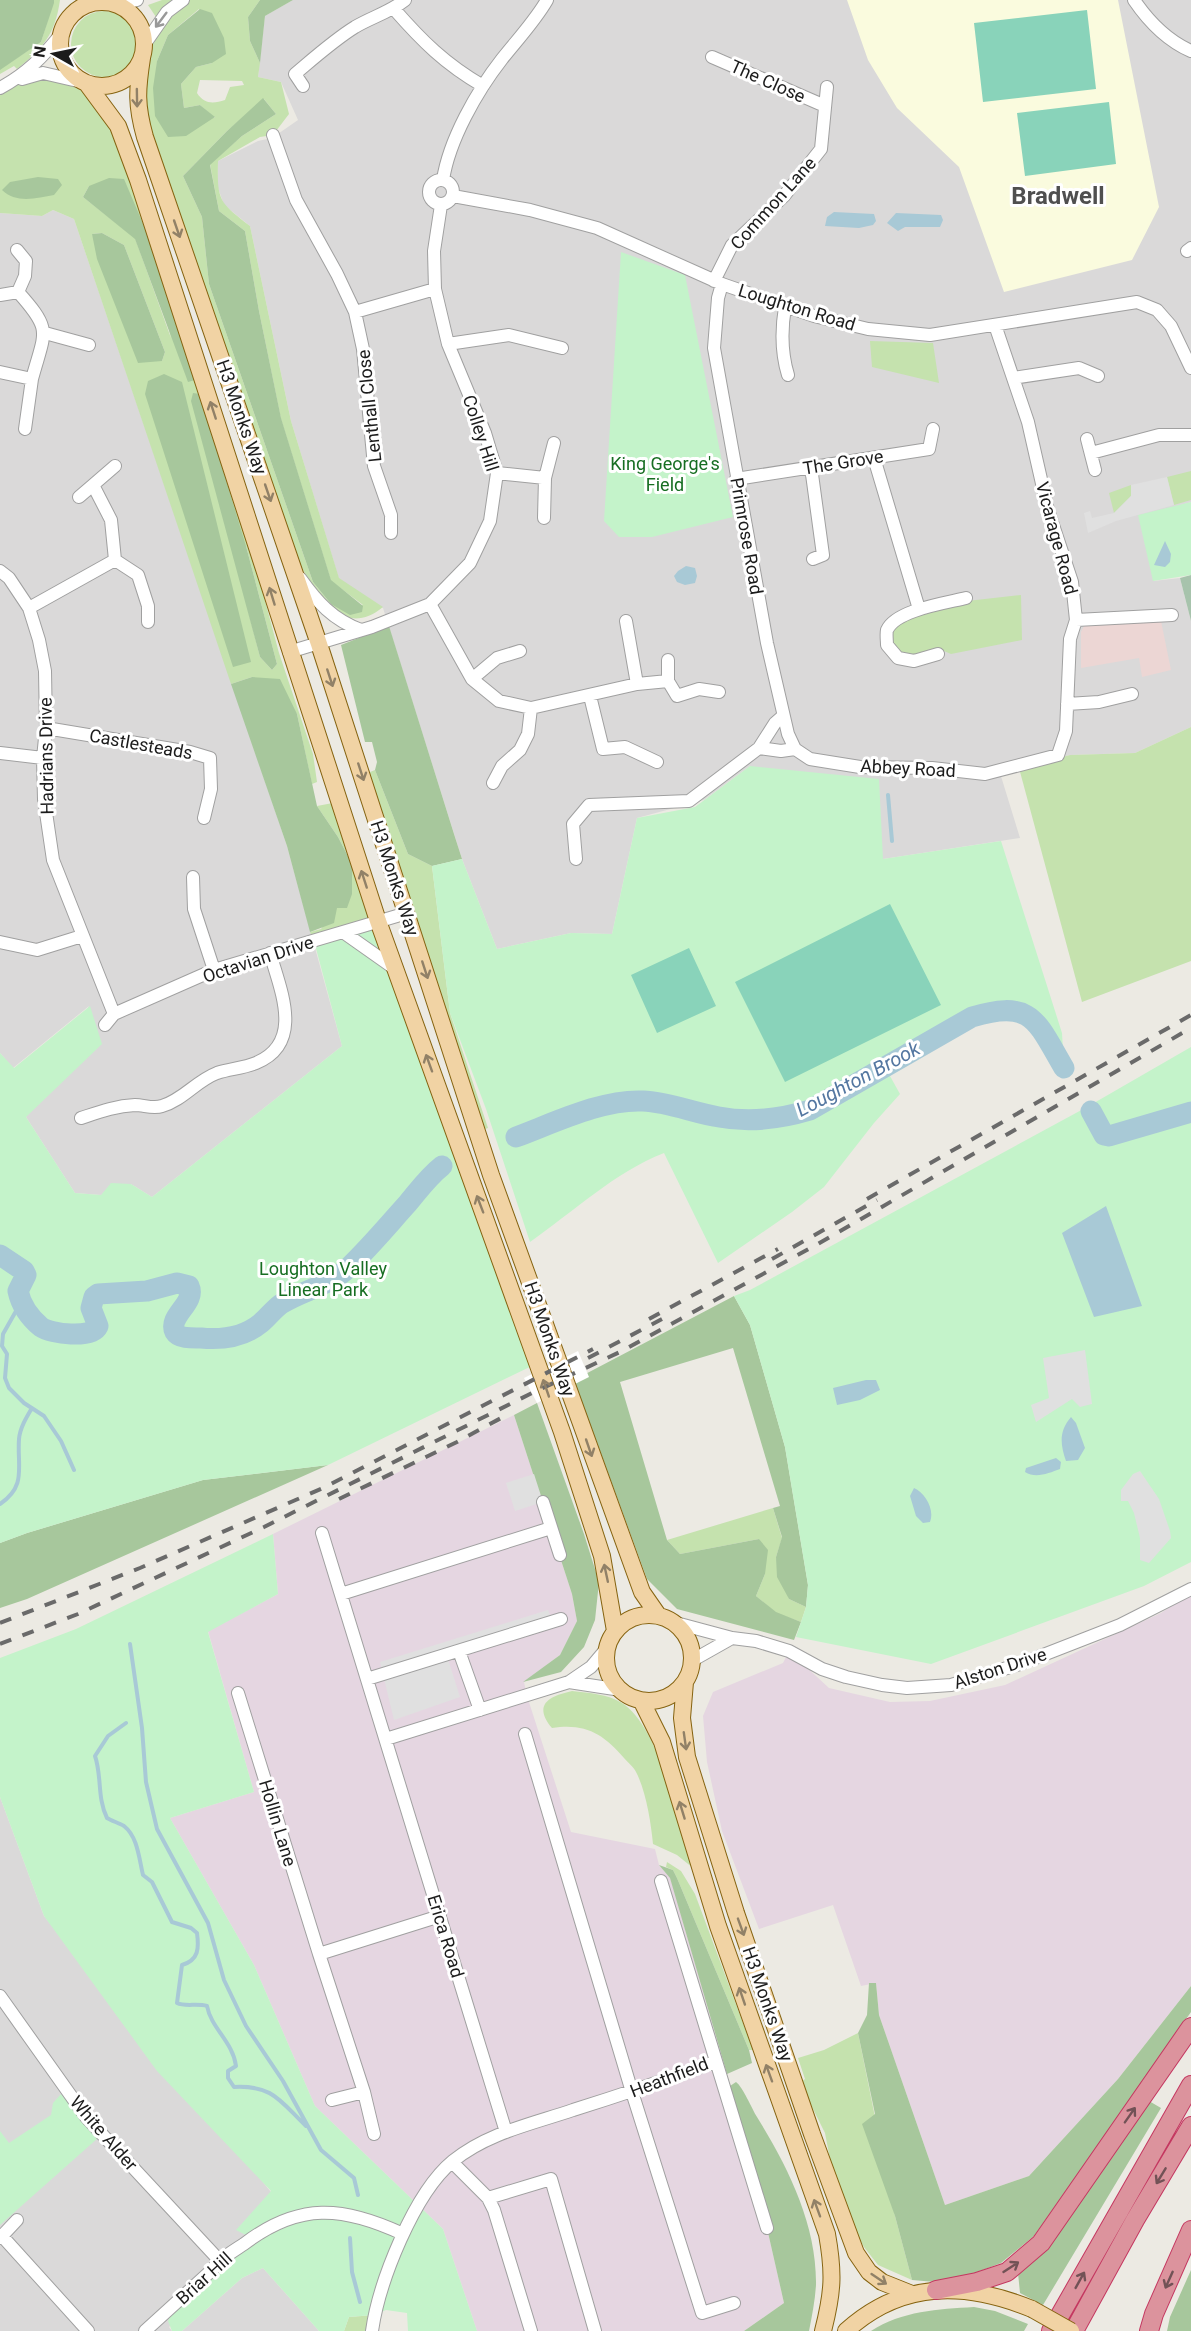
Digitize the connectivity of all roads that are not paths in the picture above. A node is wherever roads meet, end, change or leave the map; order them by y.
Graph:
1 (67, 0) edge
2 (137, 0) edge
3 (183, 0) edge
4 (405, 0) edge
5 (547, 0) edge
6 (1134, 0) edge
7 (115, 3) edge
8 (394, 9) junction
9 (63, 30) junction
10 (1191, 51) edge
11 (143, 52) junction
12 (712, 57) dead end
13 (285, 65) dead end
14 (295, 74) junction
15 (85, 83) junction
16 (4, 86) edge
17 (303, 86) dead end
18 (483, 86) junction
19 (827, 87) dead end
20 (825, 106) junction
21 (273, 135) dead end
22 (443, 180) junction
23 (453, 196) junction
24 (441, 205) junction
25 (17, 250) dead end
26 (718, 282) junction
27 (435, 289) junction
28 (18, 292) junction
29 (0, 295) edge
30 (785, 307) junction
31 (355, 312) junction
32 (994, 325) junction
33 (45, 333) junction
34 (448, 344) junction
35 (89, 345) dead end
36 (562, 348) dead end
37 (1191, 368) edge
38 (0, 372) edge
39 (788, 375) dead end
40 (1098, 376) dead end
41 (1013, 378) junction
42 (32, 379) junction
43 (25, 429) dead end
44 (933, 429) dead end
45 (1191, 435) edge
46 (1087, 439) dead end
47 (554, 443) dead end
48 (1091, 453) junction
49 (874, 458) junction
50 (115, 466) dead end
51 (811, 467) junction
52 (1095, 470) dead end
53 (497, 473) junction
54 (545, 478) junction
55 (736, 479) junction
56 (93, 485) junction
57 (79, 497) dead end
58 (544, 518) dead end
59 (391, 533) dead end
60 (813, 559) dead end
61 (115, 560) junction
62 (294, 570) junction
63 (0, 571) edge
64 (966, 598) dead end
65 (430, 604) junction
66 (29, 608) junction
67 (920, 609) junction
68 (1172, 615) dead end
69 (1076, 620) junction
70 (626, 621) dead end
71 (148, 622) dead end
72 (361, 630) junction
73 (319, 644) junction
74 (520, 651) dead end
75 (289, 652) junction
76 (938, 654) dead end
77 (668, 660) dead end
78 (472, 679) junction
79 (668, 681) junction
80 (637, 684) junction
81 (719, 692) dead end
82 (1132, 694) dead end
83 (590, 696) junction
84 (1067, 704) junction
85 (531, 708) junction
86 (783, 716) junction
87 (46, 728) junction
88 (759, 748) junction
89 (795, 749) junction
90 (0, 753) edge
91 (1058, 754) joint
92 (43, 758) junction
93 (657, 762) dead end
94 (493, 783) dead end
95 (204, 818) dead end
96 (576, 860) dead end
97 (193, 877) dead end
98 (407, 912) junction
99 (378, 921) junction
100 (343, 932) junction
101 (81, 936) junction
102 (0, 942) edge
103 (270, 953) junction
104 (394, 968) junction
105 (214, 970) junction
106 (114, 1014) junction
107 (105, 1025) dead end
108 (81, 1118) dead end
109 (543, 1502) dead end
110 (551, 1528) junction
111 (322, 1533) dead end
112 (560, 1555) dead end
113 (1191, 1589) edge
114 (341, 1594) junction
115 (658, 1615) junction
116 (561, 1619) dead end
117 (675, 1623) junction
118 (615, 1631) junction
119 (732, 1638) junction
120 (607, 1648) junction
121 (459, 1652) junction
122 (693, 1660) junction
123 (367, 1679) junction
124 (569, 1682) junction
125 (685, 1682) junction
126 (621, 1690) junction
127 (238, 1693) dead end
128 (640, 1700) junction
129 (480, 1710) junction
130 (525, 1734) dead end
131 (386, 1739) junction
132 (661, 1881) dead end
133 (440, 1916) junction
134 (319, 1954) junction
135 (0, 1996) edge
136 (1191, 2027) edge
137 (715, 2062) junction
138 (1191, 2085) edge
139 (364, 2092) junction
140 (632, 2092) junction
141 (332, 2100) dead end
142 (1191, 2126) edge
143 (506, 2132) junction
144 (374, 2133) dead end
145 (452, 2162) junction
146 (488, 2198) junction
147 (17, 2220) dead end
148 (767, 2228) dead end
149 (1191, 2230) edge
150 (403, 2234) junction
151 (1, 2237) edge
152 (219, 2260) junction
153 (936, 2290) junction
154 (912, 2294) junction
155 (734, 2303) dead end
156 (152, 2329) edge
157 (88, 2331) edge
158 (372, 2331) edge
159 (531, 2331) edge
160 (595, 2331) edge
161 (823, 2331) edge
162 (846, 2331) edge
163 (1051, 2331) edge
164 (1072, 2331) edge
165 (1149, 2331) edge

1 - 9 main road
2 - 7 street
3 -> 11 street
4 - 8 street
5 - 18 street
6 - 10 street
7 - 9 main road
7 - 11 main road
8 - 14 street
8 - 18 street
9 - 15 main road
9 - 16 street
11 - 15 main road
11 -> 62 main road, H3 Monks Way
12 - 20 street, The Close
13 - 14 street
14 - 17 street
15 - 16 street
75 -> 15 main road, H3 Monks Way
18 - 22 street
19 - 20 street, Common Lane
20 - 26 street, Common Lane
21 - 31 street, Lenthall Close
22 - 23 street
22 - 24 street
23 - 24 street
23 - 26 street, Loughton Road
24 - 27 street, Colley Hill
25 - 28 street
26 - 30 street, Loughton Road
26 - 55 street, Primrose Road
27 - 31 street
27 - 34 street, Colley Hill
28 - 29 street
28 - 33 street
30 - 32 street, Loughton Road
30 - 39 street
31 - 59 street, Lenthall Close
32 - 37 street, Loughton Road
32 - 41 street, Vicarage Road
33 - 35 street
33 - 42 street
34 - 36 street
34 - 53 street, Colley Hill
38 - 42 street
40 - 41 street
41 - 69 street, Vicarage Road
42 - 43 street
44 - 49 street, The Grove
45 - 48 street
46 - 48 street
47 - 54 street
48 - 52 street
49 - 51 street, The Grove
49 - 67 street
50 - 56 street
51 - 55 street, The Grove
51 - 60 street
53 - 54 street
53 - 65 street, Colley Hill
54 - 58 street
55 - 86 street, Primrose Road
56 - 57 street
56 - 61 street
61 - 66 street
61 - 71 street
62 - 72 street
62 - 73 main road, H3 Monks Way
63 - 66 street, Hadrians Drive
64 - 67 street
65 - 72 street, Colley Hill
65 - 78 street
66 - 87 street, Hadrians Drive
67 - 76 street
68 - 69 street
69 - 84 street, Vicarage Road
70 - 80 street
72 - 73 street, Colley Hill
73 - 75 street, Colley Hill
73 -> 98 main road, H3 Monks Way
74 - 78 street
99 -> 75 main road, H3 Monks Way
77 - 79 street
78 - 85 street
79 - 80 street
79 - 81 street
80 - 83 street
82 - 84 street
83 - 85 street
83 - 93 street
84 - 91 street, Vicarage Road
85 - 94 street
86 - 88 street
86 - 89 street, Primrose Road
87 - 92 street, Hadrians Drive
87 - 95 street, Castlesteads
88 - 89 street, Abbey Road
88 - 96 street
89 - 91 street, Abbey Road
90 - 92 street
92 - 101 street, Hadrians Drive
97 - 105 street
98 - 99 street, Octavian Drive
98 -> 115 main road, H3 Monks Way
99 - 100 street, Octavian Drive
99 - 104 main road, H3 Monks Way
100 - 103 street, Octavian Drive
100 - 104 street
101 - 102 street
101 - 106 street, Hadrians Drive
103 - 105 street, Octavian Drive
103 - 108 street
118 -> 104 main road, H3 Monks Way
105 - 106 street, Octavian Drive
106 - 107 street
109 - 110 street
110 - 112 street
110 - 114 street
111 - 114 street, Erica Road
113 - 119 street, Alston Drive
114 - 123 street, Erica Road
115 - 117 main road
115 - 118 main road
116 - 121 street
117 - 119 street, Alston Drive
117 - 122 main road
118 - 120 main road
119 - 122 street
120 - 124 street
120 - 126 main road
121 - 123 street
121 - 129 street
122 - 125 main road
123 - 131 street, Erica Road
124 - 126 street
124 - 129 street
125 - 128 main road
125 -> 154 main road, H3 Monks Way
126 - 128 main road
127 - 134 street, Hollin Lane
161 -> 128 main road, H3 Monks Way
129 - 131 street
130 - 140 street
131 - 133 street, Erica Road
132 - 137 street, Heathfield
133 - 134 street
133 - 143 street, Erica Road
134 - 139 street, Hollin Lane
135 - 152 street, White Alder
153 -> 136 highway
137 - 140 street, Heathfield
137 - 148 street
163 -> 138 highway
139 - 141 street
139 - 144 street, Hollin Lane
140 - 143 street, Heathfield
140 - 155 street
142 -> 164 highway
143 - 145 street, Heathfield
145 - 146 street
145 - 150 street, Heathfield
146 - 159 street
146 - 160 street
147 - 151 street
149 -> 165 highway
150 - 152 street, Briar Hill
150 - 158 street, Heathfield
151 - 157 street
152 - 156 street, Briar Hill
153 - 154 main road
153 - 164 main road, bridge
154 - 162 main road

